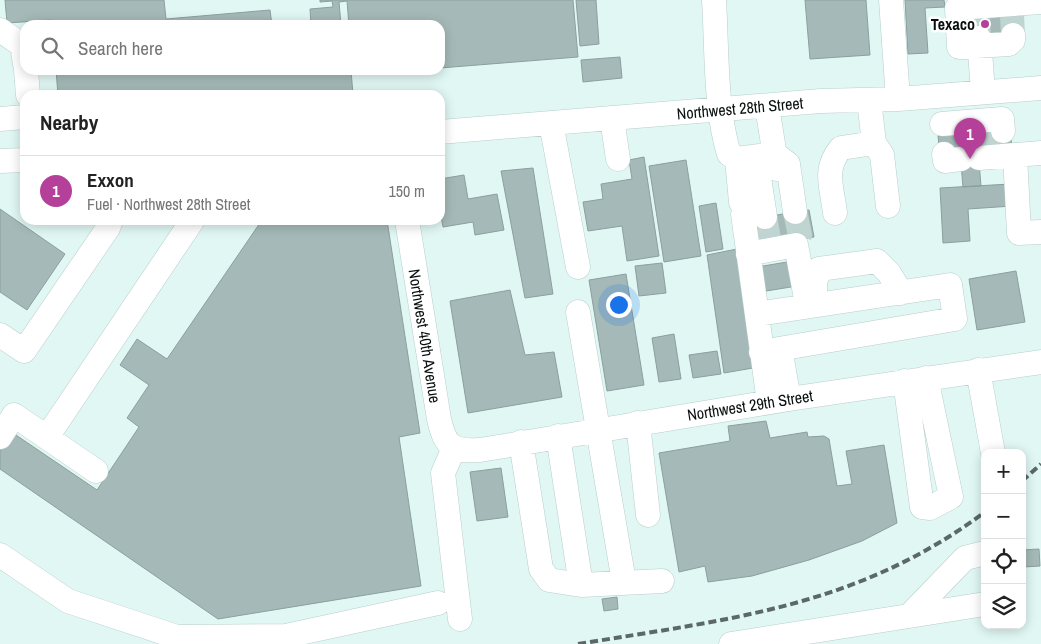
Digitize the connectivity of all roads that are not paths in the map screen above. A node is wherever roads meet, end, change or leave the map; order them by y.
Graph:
1 (714, 0) edge
2 (891, 0) edge
3 (1041, 2) edge
4 (0, 30) edge
5 (20, 44) edge
6 (26, 75) edge
7 (1041, 88) edge
8 (28, 90) edge
9 (989, 92) junction
10 (939, 96) junction
11 (898, 99) junction
12 (869, 100) junction
13 (767, 106) junction
14 (721, 110) junction
15 (20, 117) edge
16 (0, 119) edge
17 (612, 119) junction
18 (552, 123) junction
19 (445, 132) edge
20 (983, 142) junction
21 (874, 143) junction
22 (1041, 154) edge
23 (756, 157) junction
24 (618, 159) dead end
25 (20, 160) edge
26 (0, 161) edge
27 (888, 206) dead end
28 (765, 212) junction
29 (835, 213) dead end
30 (109, 225) edge
31 (189, 225) edge
32 (408, 225) edge
33 (1041, 232) edge
34 (780, 246) junction
35 (578, 267) dead end
36 (901, 293) junction
37 (811, 305) junction
38 (578, 312) dead end
39 (757, 314) junction
40 (0, 335) edge
41 (771, 350) junction
42 (1041, 362) edge
43 (978, 370) junction
44 (779, 401) junction
45 (638, 423) junction
46 (598, 429) junction
47 (558, 436) junction
48 (0, 437) edge
49 (47, 437) junction
50 (521, 442) junction
51 (456, 449) junction
52 (992, 449) edge
53 (96, 471) dead end
54 (648, 515) dead end
55 (981, 554) edge
56 (0, 555) edge
57 (662, 581) dead end
58 (624, 582) junction
59 (581, 585) junction
60 (438, 603) dead end
61 (981, 605) edge
62 (910, 616) junction
63 (460, 619) dead end
64 (731, 644) edge

1 - 14 street
2 - 11 street
3 - 9 street
4 - 5 street
6 - 8 street
7 - 9 street, Northwest 28th Street
9 - 10 street, Northwest 28th Street
9 - 20 street
10 - 11 street, Northwest 28th Street
10 - 20 street
11 - 12 street, Northwest 28th Street
12 - 13 street, Northwest 28th Street
12 - 21 street
13 - 14 street, Northwest 28th Street
13 - 23 street
14 - 17 street, Northwest 28th Street
14 - 23 street
15 - 16 street
17 - 18 street, Northwest 28th Street
17 - 24 street
18 - 19 street, Northwest 28th Street
18 - 35 street
20 - 22 street
20 - 33 street
21 - 27 street
21 - 29 street
23 - 28 street
23 - 28 street
25 - 26 street
28 - 34 street
30 - 40 street
31 - 49 street
32 - 51 street, Northwest 40th Avenue
34 - 37 street
34 - 39 street
36 - 37 street
36 - 37 street
36 - 41 street
37 - 39 street
38 - 46 street
39 - 41 street
41 - 44 street
42 - 43 street, Northwest 29th Street
43 - 44 street, Northwest 29th Street
43 - 52 street
44 - 45 street, Northwest 29th Street
45 - 46 street, Northwest 29th Street
45 - 54 street
46 - 47 street, Northwest 29th Street
46 - 58 street
47 - 50 street, Northwest 29th Street
47 - 59 street
48 - 49 street
49 - 53 street
50 - 51 street, Northwest 29th Street
50 - 59 street
51 - 63 street
55 - 62 street
56 - 60 street
57 - 58 street
58 - 59 street
61 - 62 street
62 - 64 street

